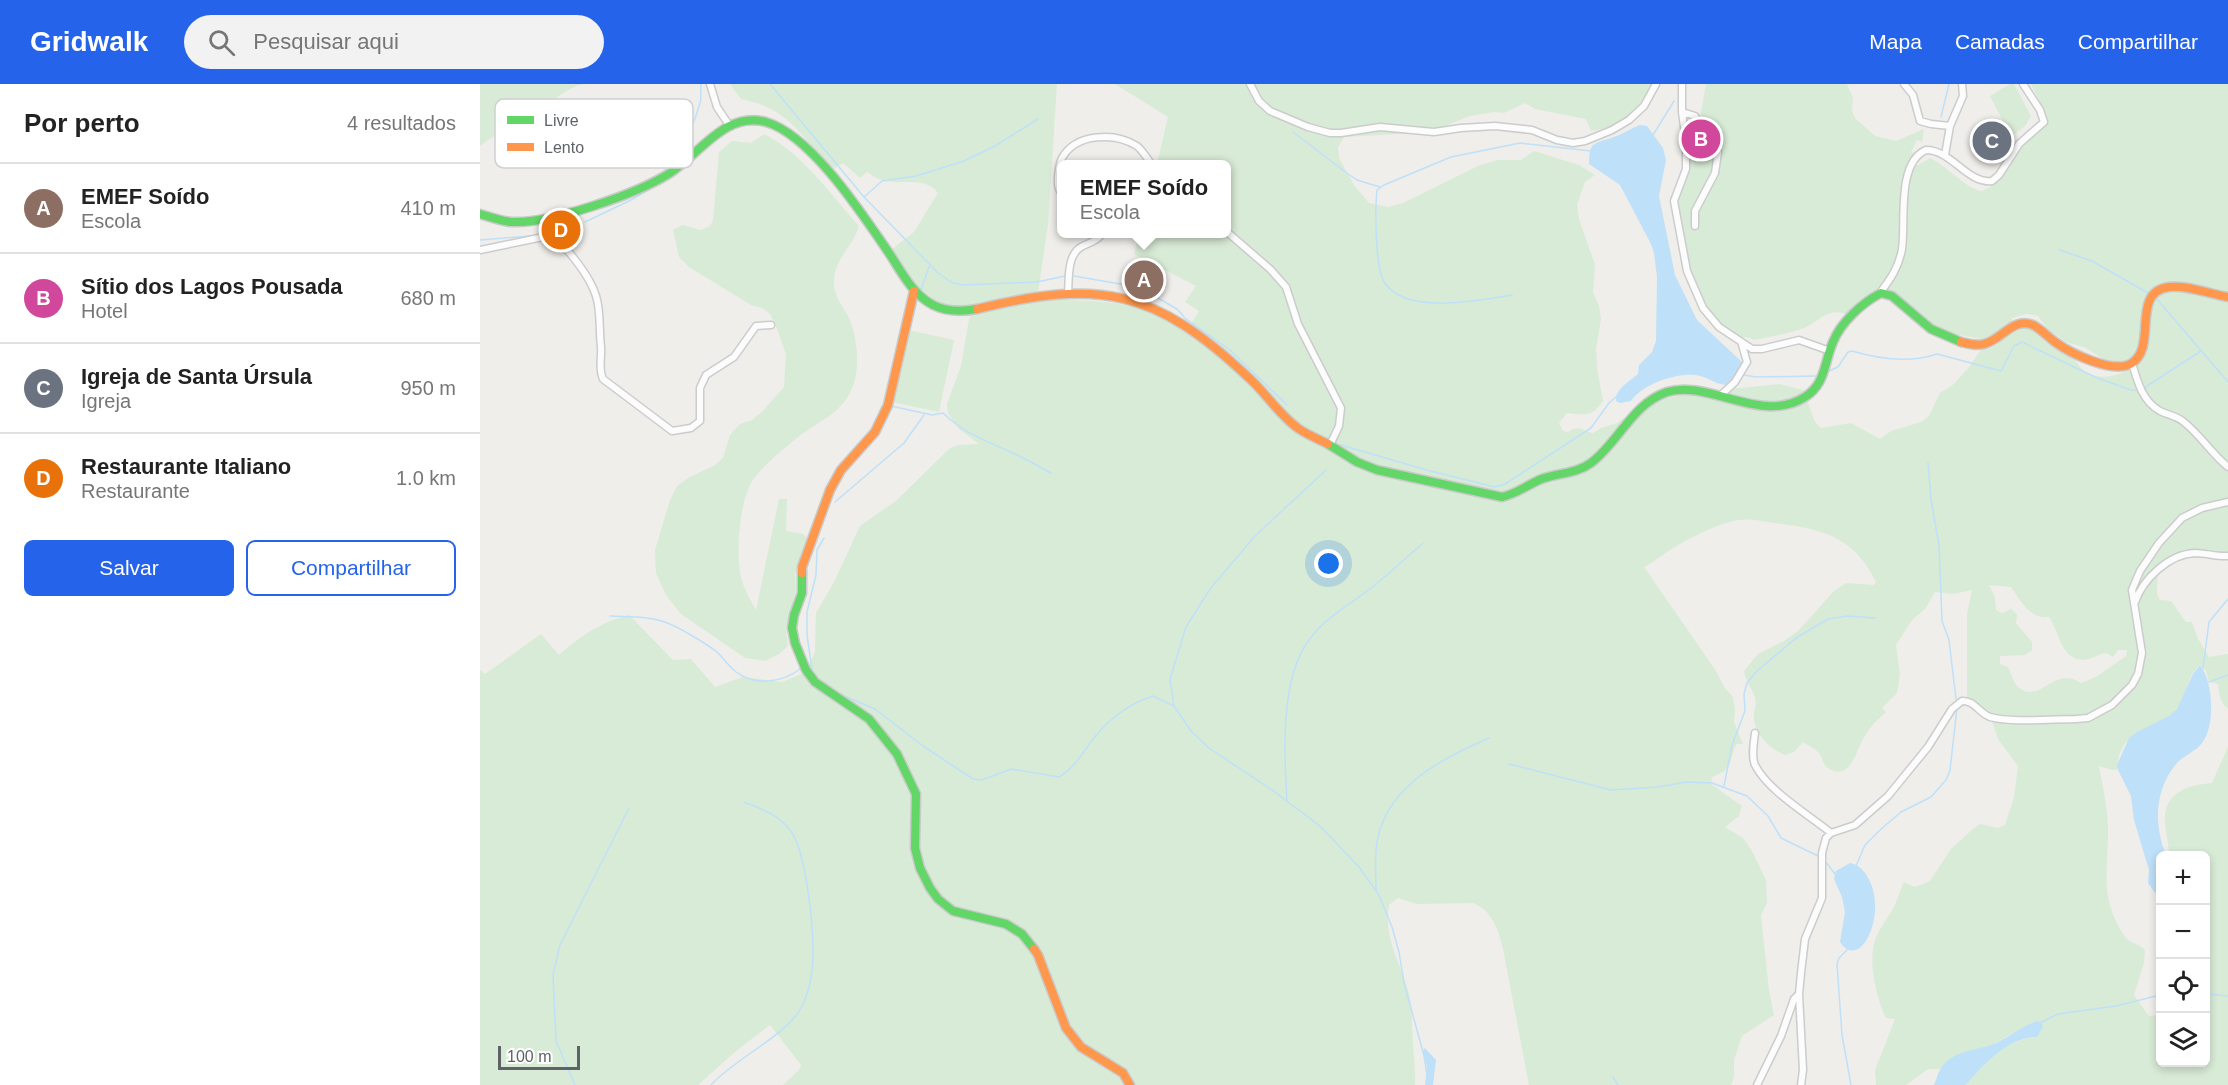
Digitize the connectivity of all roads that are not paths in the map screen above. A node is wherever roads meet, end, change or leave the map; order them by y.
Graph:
1 (710, 84) edge
2 (1250, 84) edge
3 (1656, 84) edge
4 (1682, 84) edge
5 (1904, 84) edge
6 (1962, 84) edge
7 (2024, 84) edge
8 (1682, 112) junction
9 (729, 125) junction
10 (1950, 126) junction
11 (693, 155) edge
12 (1945, 155) junction
13 (1062, 160) edge
14 (1148, 160) edge
15 (676, 168) edge
16 (480, 214) edge
17 (552, 218) junction
18 (541, 219) junction
19 (1695, 226) dead end
20 (1231, 235) edge
21 (548, 236) junction
22 (1099, 238) edge
23 (480, 250) edge
24 (914, 291) junction
25 (1068, 294) junction
26 (1879, 294) junction
27 (2228, 297) edge
28 (771, 325) dead end
29 (1742, 345) junction
30 (1830, 351) junction
31 (2132, 363) junction
32 (1720, 396) junction
33 (1330, 445) junction
34 (2228, 467) edge
35 (2228, 502) edge
36 (2228, 556) edge
37 (2134, 603) junction
38 (1755, 733) dead end
39 (1831, 833) junction
40 (1799, 994) junction
41 (1130, 1085) edge
42 (1757, 1085) edge
43 (1801, 1085) edge

1 - 9 street
2 - 3 street
4 - 8 street
5 - 10 street
6 - 10 street
7 - 12 street
8 - 19 street
8 - 29 street
9 - 11 street
9 - 24 street
10 - 12 street
12 - 26 street
13 - 14 street
15 - 17 street
16 - 18 street
17 - 18 street
17 - 21 street
18 - 21 street
20 - 33 street
21 - 23 street
21 - 28 street
22 - 25 street
24 - 25 street
24 - 41 street
25 - 33 street
26 - 30 street
26 - 31 street
27 - 31 street
29 - 30 street
29 - 32 street
30 - 32 street
31 - 34 street
32 - 33 street
35 - 37 street
36 - 37 street
37 - 39 street
38 - 39 street
39 - 40 street
40 - 42 street
40 - 43 street

